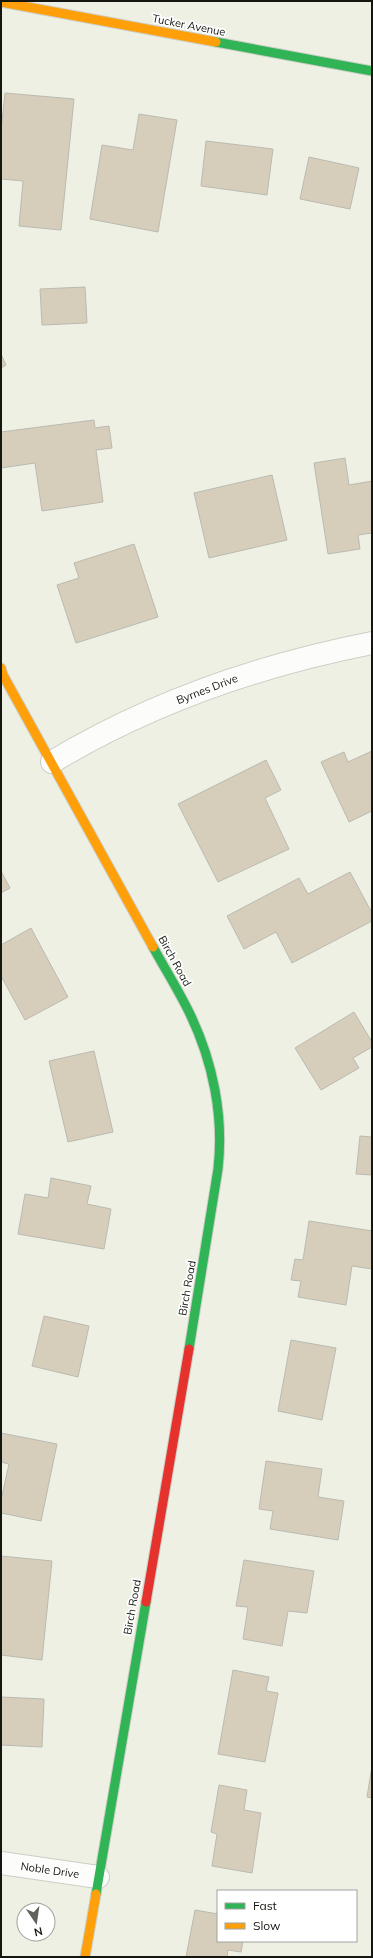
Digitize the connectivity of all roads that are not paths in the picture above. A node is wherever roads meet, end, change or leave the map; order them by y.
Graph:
1 (1, 2) edge
2 (372, 71) edge
3 (372, 643) edge
4 (1, 668) edge
5 (52, 762) junction
6 (1, 1863) edge
7 (98, 1877) junction
8 (85, 1957) edge

1 - 2 street, Tucker Avenue
3 - 5 street, Byrnes Drive
4 - 5 street, Birch Road
5 - 7 street, Birch Road
6 - 7 street, Noble Drive
7 - 8 street, Birch Road

